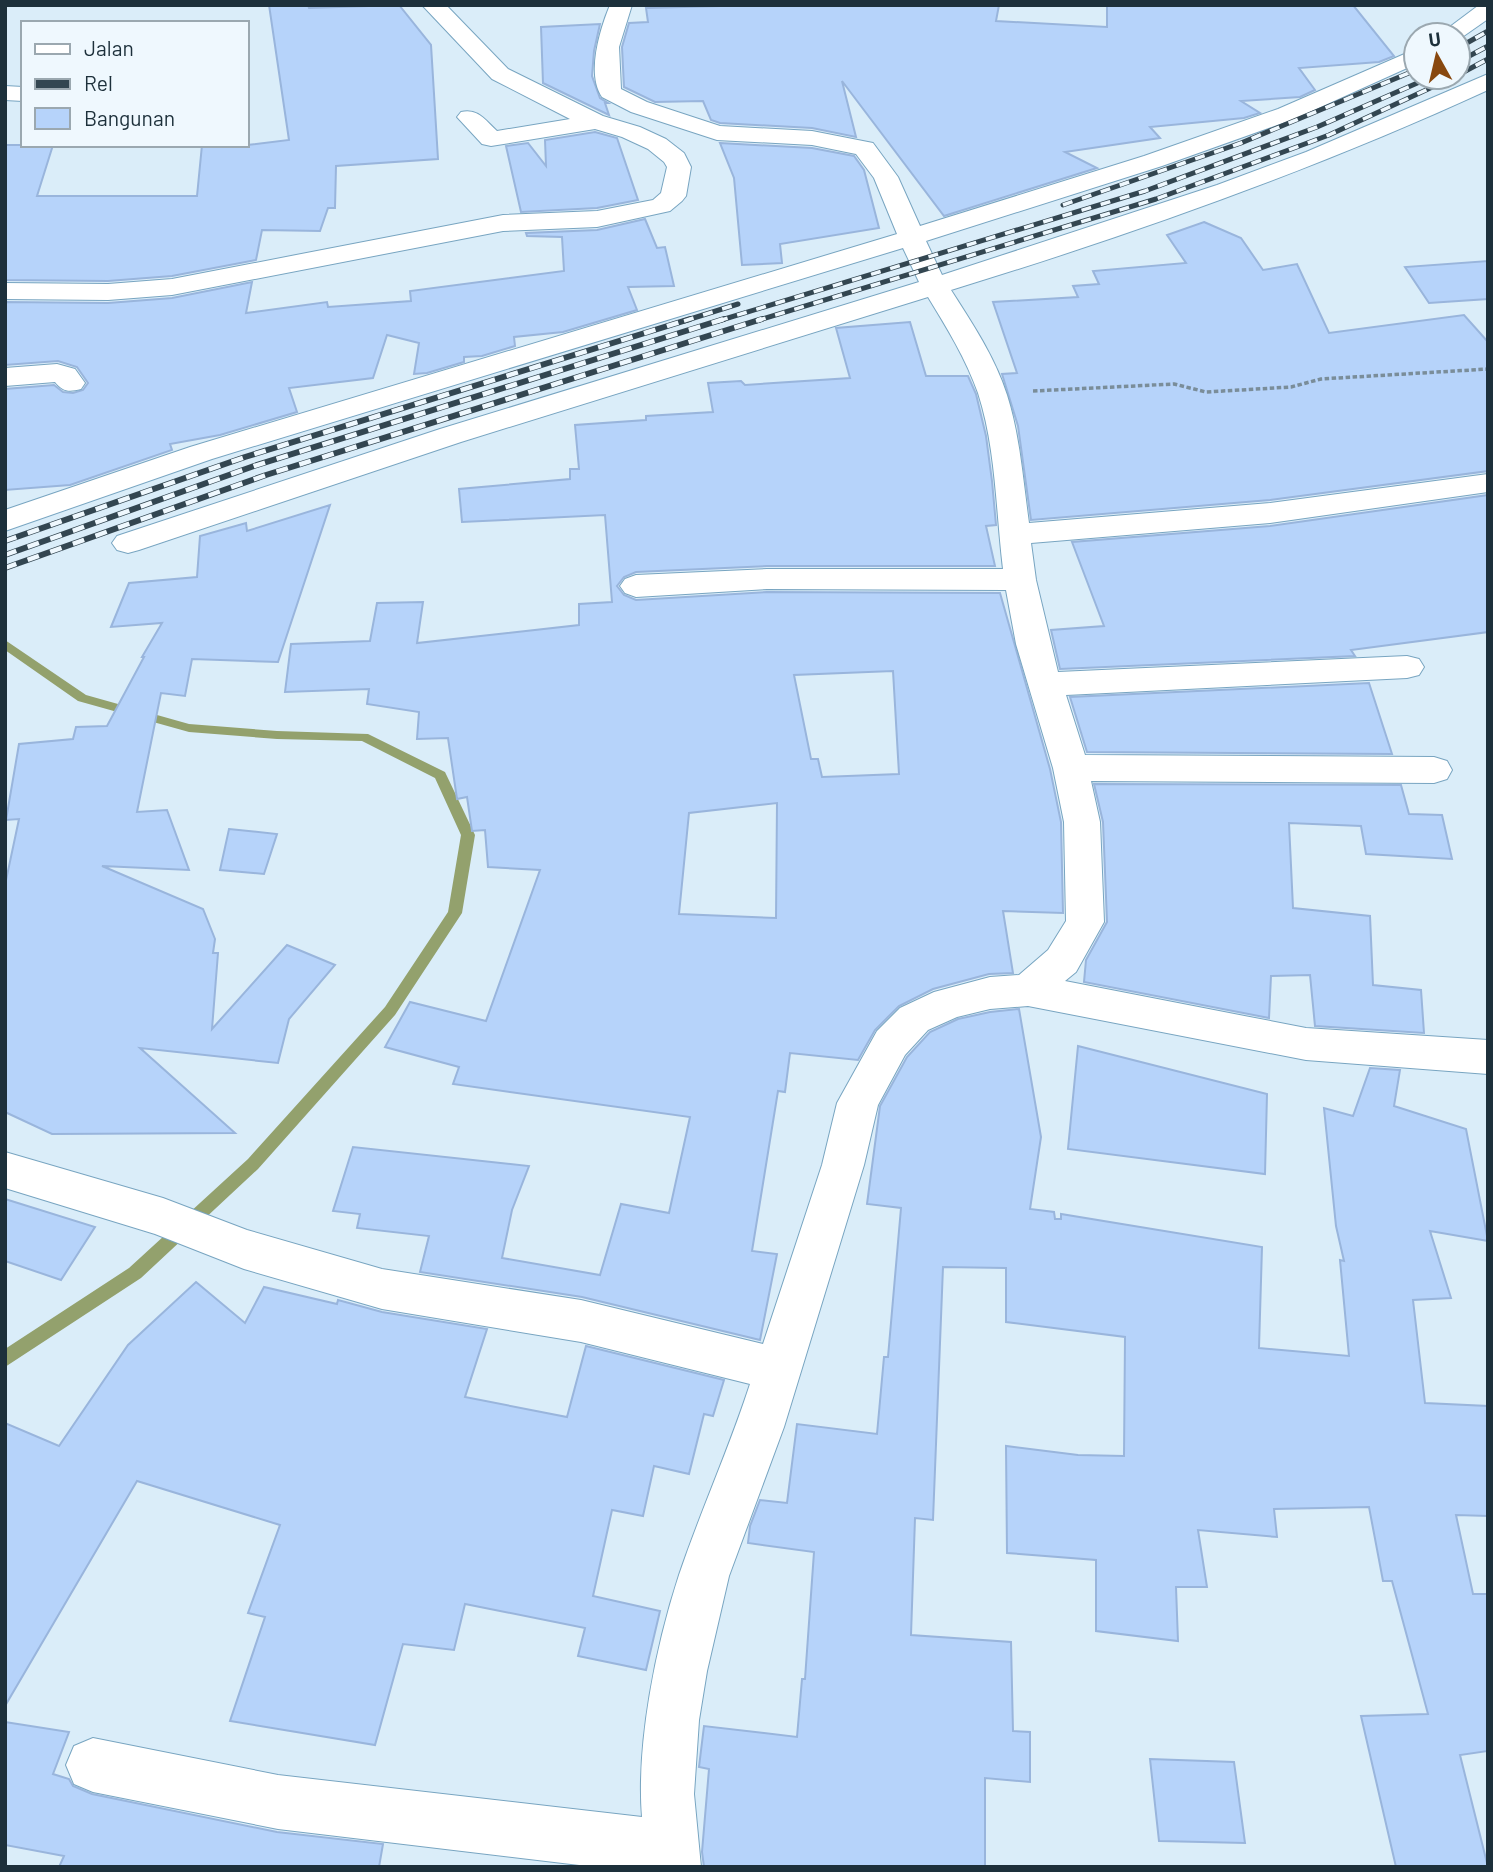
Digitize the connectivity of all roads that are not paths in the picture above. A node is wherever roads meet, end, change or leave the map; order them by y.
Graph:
1 (433, 5) edge
2 (621, 5) edge
3 (1488, 9) edge
4 (1470, 21) edge
5 (1402, 62) edge
6 (1488, 81) edge
7 (469, 117) dead end
8 (596, 122) junction
9 (645, 123) junction
10 (912, 237) junction
11 (937, 286) junction
12 (5, 291) edge
13 (5, 377) edge
14 (71, 383) dead end
15 (1488, 483) edge
16 (5, 521) edge
17 (1015, 534) junction
18 (128, 543) dead end
19 (1020, 580) junction
20 (636, 586) dead end
21 (1408, 667) dead end
22 (1044, 684) junction
23 (1071, 768) junction
24 (1434, 770) dead end
25 (1028, 990) junction
26 (1488, 1057) edge
27 (5, 1170) edge
28 (777, 1369) junction
29 (93, 1765) dead end
30 (671, 1857) edge

1 - 8 street
2 - 9 street
3 - 4 street
5 - 10 street
6 - 11 street
7 - 8 street
8 - 9 street
9 - 10 street
9 - 12 street
10 - 11 street
10 - 16 street
11 - 17 street
11 - 18 street
13 - 14 street
15 - 17 street
17 - 19 street
19 - 20 street
19 - 22 street
21 - 22 street
22 - 23 street
23 - 24 street
23 - 25 street
25 - 26 street
25 - 28 street
27 - 28 street
28 - 30 street
29 - 30 street

